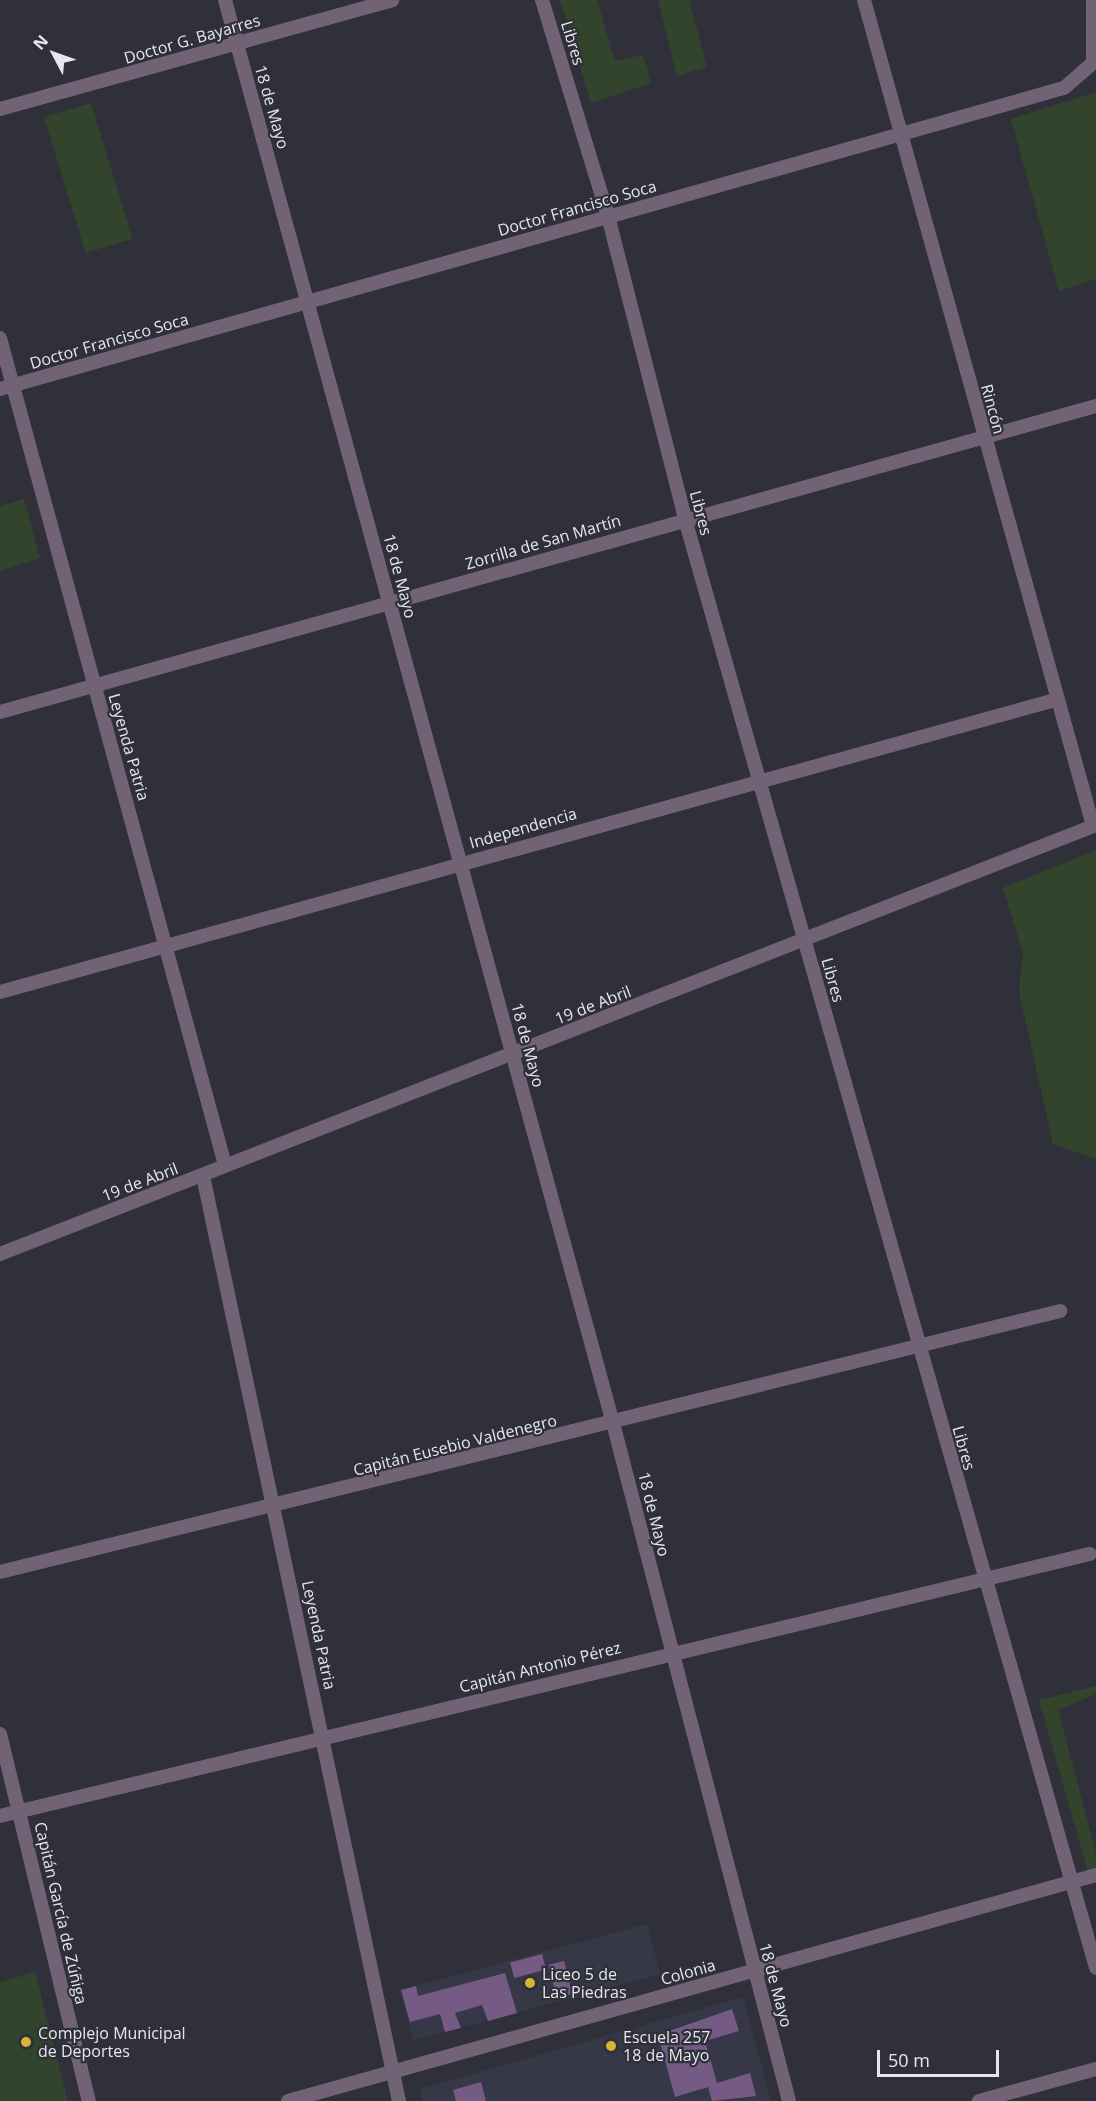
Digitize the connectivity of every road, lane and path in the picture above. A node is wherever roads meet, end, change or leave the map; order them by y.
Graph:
1 (225, 0) edge
2 (392, 0) edge
3 (542, 0) edge
4 (864, 0) edge
5 (1093, 0) edge
6 (236, 43) junction
7 (1094, 62) edge
8 (0, 109) edge
9 (901, 138) junction
10 (608, 216) junction
11 (311, 302) junction
12 (0, 338) edge
13 (6, 387) edge
14 (1096, 406) edge
15 (984, 438) junction
16 (685, 519) junction
17 (390, 602) junction
18 (95, 685) junction
19 (1055, 700) junction
20 (0, 712) edge
21 (762, 778) junction
22 (1094, 826) edge
23 (461, 863) junction
24 (805, 941) junction
25 (167, 946) junction
26 (0, 992) edge
27 (513, 1054) junction
28 (225, 1165) junction
29 (203, 1176) junction
30 (0, 1254) edge
31 (1060, 1311) dead end
32 (918, 1347) junction
33 (613, 1423) junction
34 (275, 1506) junction
35 (1090, 1554) dead end
36 (0, 1572) edge
37 (985, 1581) junction
38 (672, 1651) junction
39 (0, 1734) edge
40 (324, 1737) junction
41 (20, 1811) junction
42 (0, 1816) edge
43 (1096, 1875) edge
44 (1071, 1882) junction
45 (1096, 1968) edge
46 (755, 1971) junction
47 (1096, 2069) edge
48 (393, 2072) junction
49 (89, 2101) edge
50 (288, 2101) edge
51 (399, 2101) edge
52 (789, 2101) edge
53 (980, 2101) edge

1 - 6 street, 18 de Mayo
2 - 6 street, Doctor G. Bayarres
3 - 10 street, Libres
4 - 9 street, Rincón
5 - 7 street, Doctor Francisco Soca
6 - 8 street, Doctor G. Bayarres
6 - 11 street, 18 de Mayo
7 - 9 street, Doctor Francisco Soca
9 - 10 street, Doctor Francisco Soca
9 - 15 street, Rincón
10 - 11 street, Doctor Francisco Soca
10 - 16 street, Libres
11 - 13 street, Doctor Francisco Soca
11 - 17 street, 18 de Mayo
12 - 13 street, Leyenda Patria
13 - 18 street, Leyenda Patria
14 - 15 street, Zorrilla de San Martín
15 - 16 street, Zorrilla de San Martín
15 - 19 street, Rincón
16 - 17 street, Zorrilla de San Martín
16 - 21 street, Libres
17 - 18 street, Zorrilla de San Martín
17 - 23 street, 18 de Mayo
18 - 20 street, Zorrilla de San Martín
18 - 25 street, Leyenda Patria
19 - 21 street, Independencia
19 - 22 street, Rincón
21 - 23 street, Independencia
21 - 24 street, Libres
22 - 24 street, 19 de Abril
23 - 25 street, Independencia
23 - 27 street, 18 de Mayo
24 - 27 street, 19 de Abril
24 - 32 street, Libres
25 - 26 street, Independencia
25 - 28 street, Leyenda Patria
27 - 28 street, 19 de Abril
27 - 33 street, 18 de Mayo
28 - 29 street, 19 de Abril
29 - 30 street, 19 de Abril
29 - 34 street, Leyenda Patria
31 - 32 street, Capitán Eusebio Valdenegro
32 - 33 street, Capitán Eusebio Valdenegro
32 - 37 street, Libres
33 - 34 street, Capitán Eusebio Valdenegro
33 - 38 street, 18 de Mayo
34 - 36 street, Capitán Eusebio Valdenegro
34 - 40 street, Leyenda Patria
35 - 37 street, Capitán Antonio Pérez
37 - 38 street, Capitán Antonio Pérez
37 - 44 street, Libres
38 - 40 street, Capitán Antonio Pérez
38 - 46 street, 18 de Mayo
39 - 41 street, Capitán García de Zúñiga
40 - 41 street, Capitán Antonio Pérez
40 - 48 street, Leyenda Patria
41 - 42 street, Capitán Antonio Pérez
41 - 49 street, Capitán García de Zúñiga
43 - 44 street, Colonia
44 - 45 street, Libres
44 - 46 street, Colonia
46 - 48 street, Colonia
46 - 52 street, 18 de Mayo
47 - 53 street
48 - 50 street, Colonia
48 - 51 street, Leyenda Patria

